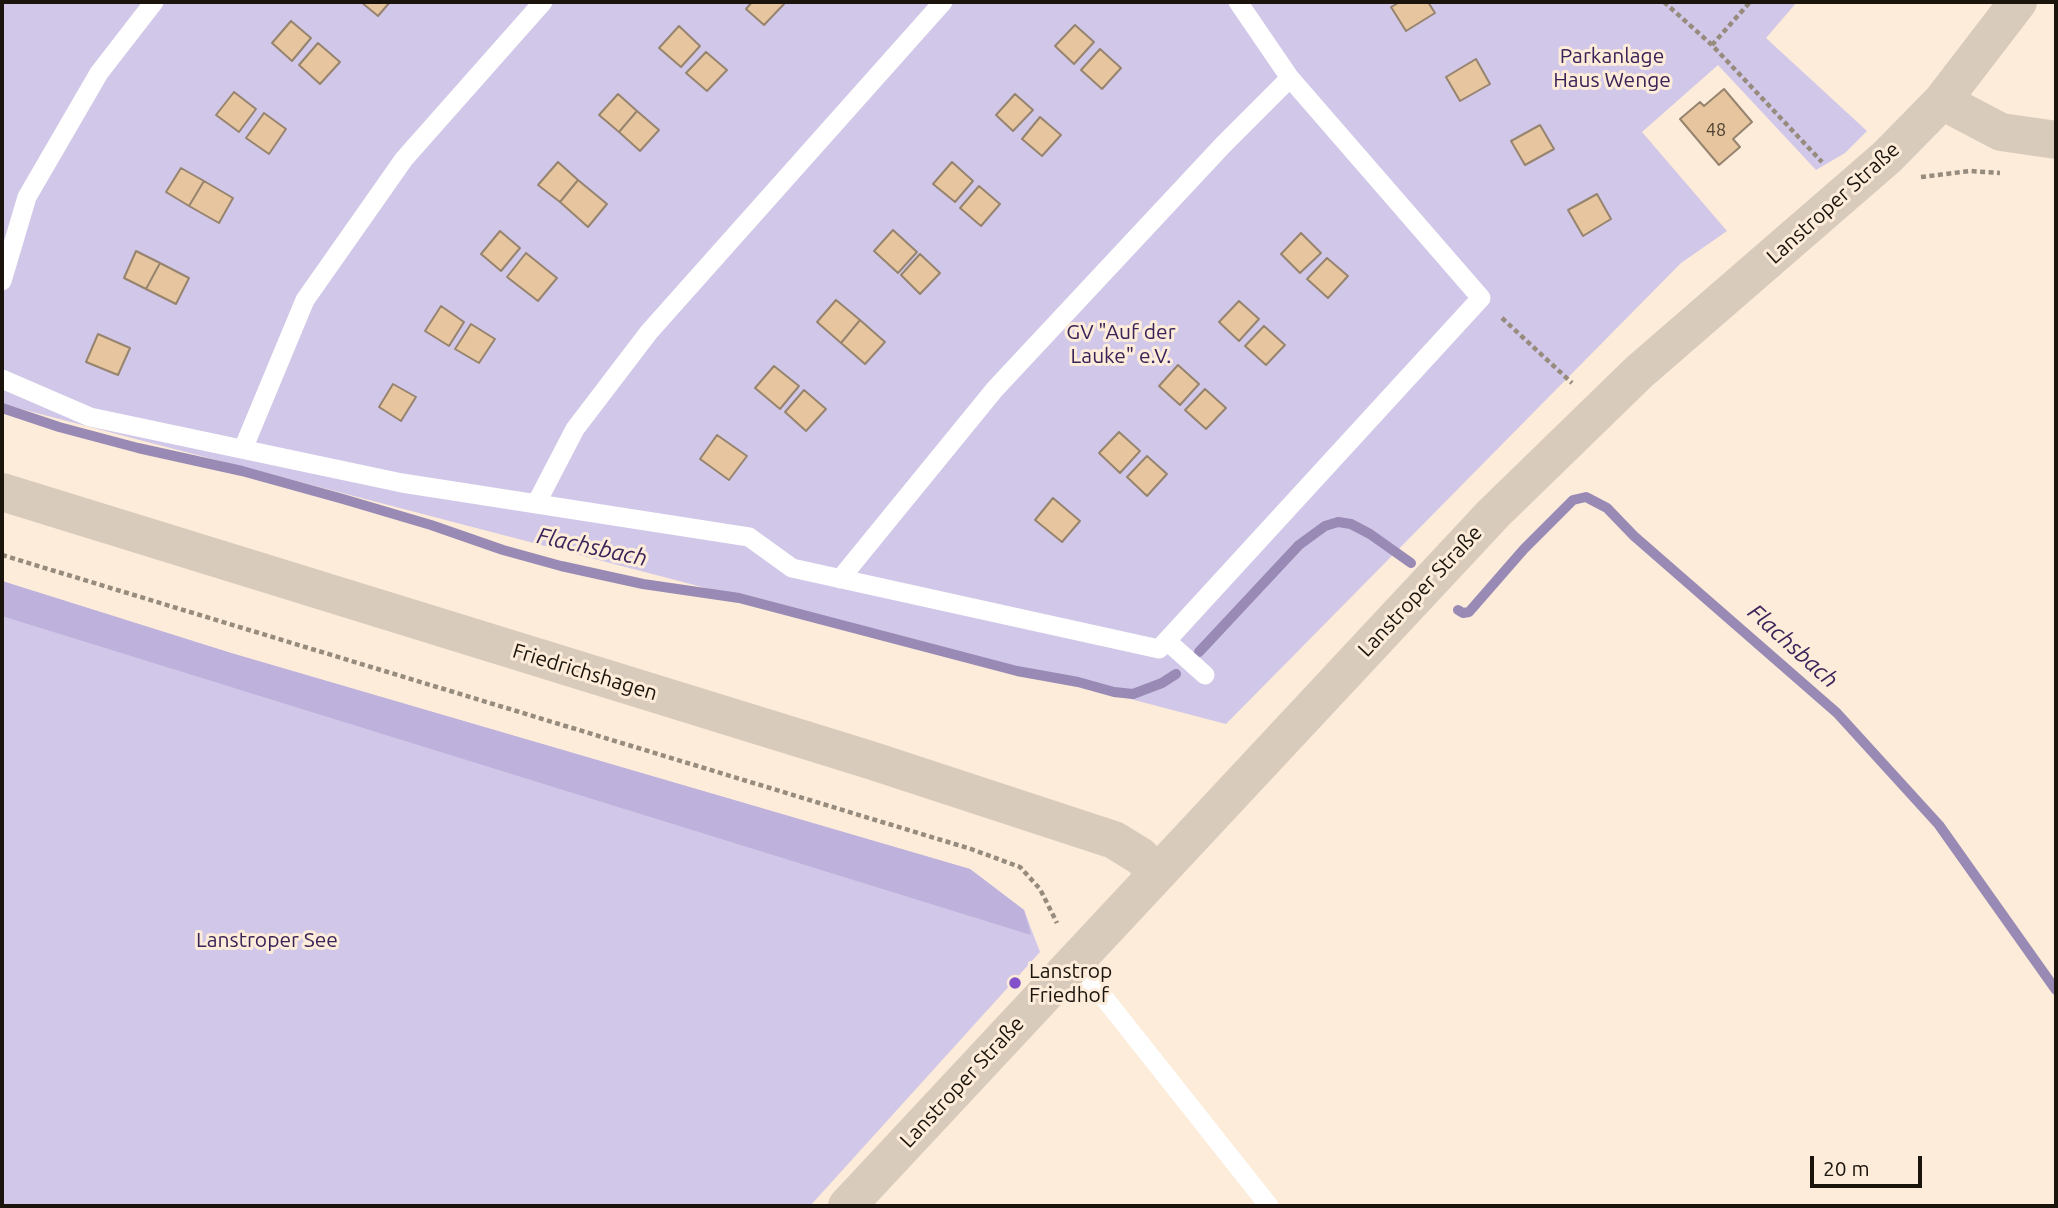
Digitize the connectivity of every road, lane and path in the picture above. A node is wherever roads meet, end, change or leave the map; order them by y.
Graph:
1 (155, 2) edge
2 (543, 2) edge
3 (943, 2) edge
4 (1238, 2) edge
5 (1664, 2) edge
6 (1750, 2) edge
7 (2018, 2) edge
8 (1712, 45) junction
9 (1290, 78) junction
10 (1942, 101) junction
11 (2056, 141) edge
12 (2007, 174) dead end
13 (1920, 178) dead end
14 (1848, 192) junction
15 (2, 281) edge
16 (1481, 298) junction
17 (2, 379) edge
18 (1600, 410) junction
19 (243, 449) junction
20 (2, 492) edge
21 (536, 504) junction
22 (2, 555) edge
23 (840, 579) junction
24 (1167, 641) junction
25 (1205, 675) dead end
26 (1158, 873) junction
27 (1074, 964) junction
28 (847, 1206) edge
29 (1269, 1206) edge

1 - 15 lane
2 - 19 lane
3 - 21 lane
4 - 9 lane
5 - 8 path
6 - 8 path
7 - 10 main road, Lanstroper Straße
8 - 14 path
9 - 16 lane
9 - 23 lane
10 - 11 main road
10 - 14 main road, Lanstroper Straße
12 - 13 path
14 - 18 main road, Lanstroper Straße
16 - 18 path
16 - 24 lane
17 - 19 lane
18 - 26 main road, Lanstroper Straße
19 - 21 lane
20 - 26 main road, Friedrichshagen
21 - 23 lane
22 - 27 path
23 - 24 lane
24 - 25 lane
26 - 27 main road, Lanstroper Straße
27 - 28 main road, Lanstroper Straße
27 - 29 lane

